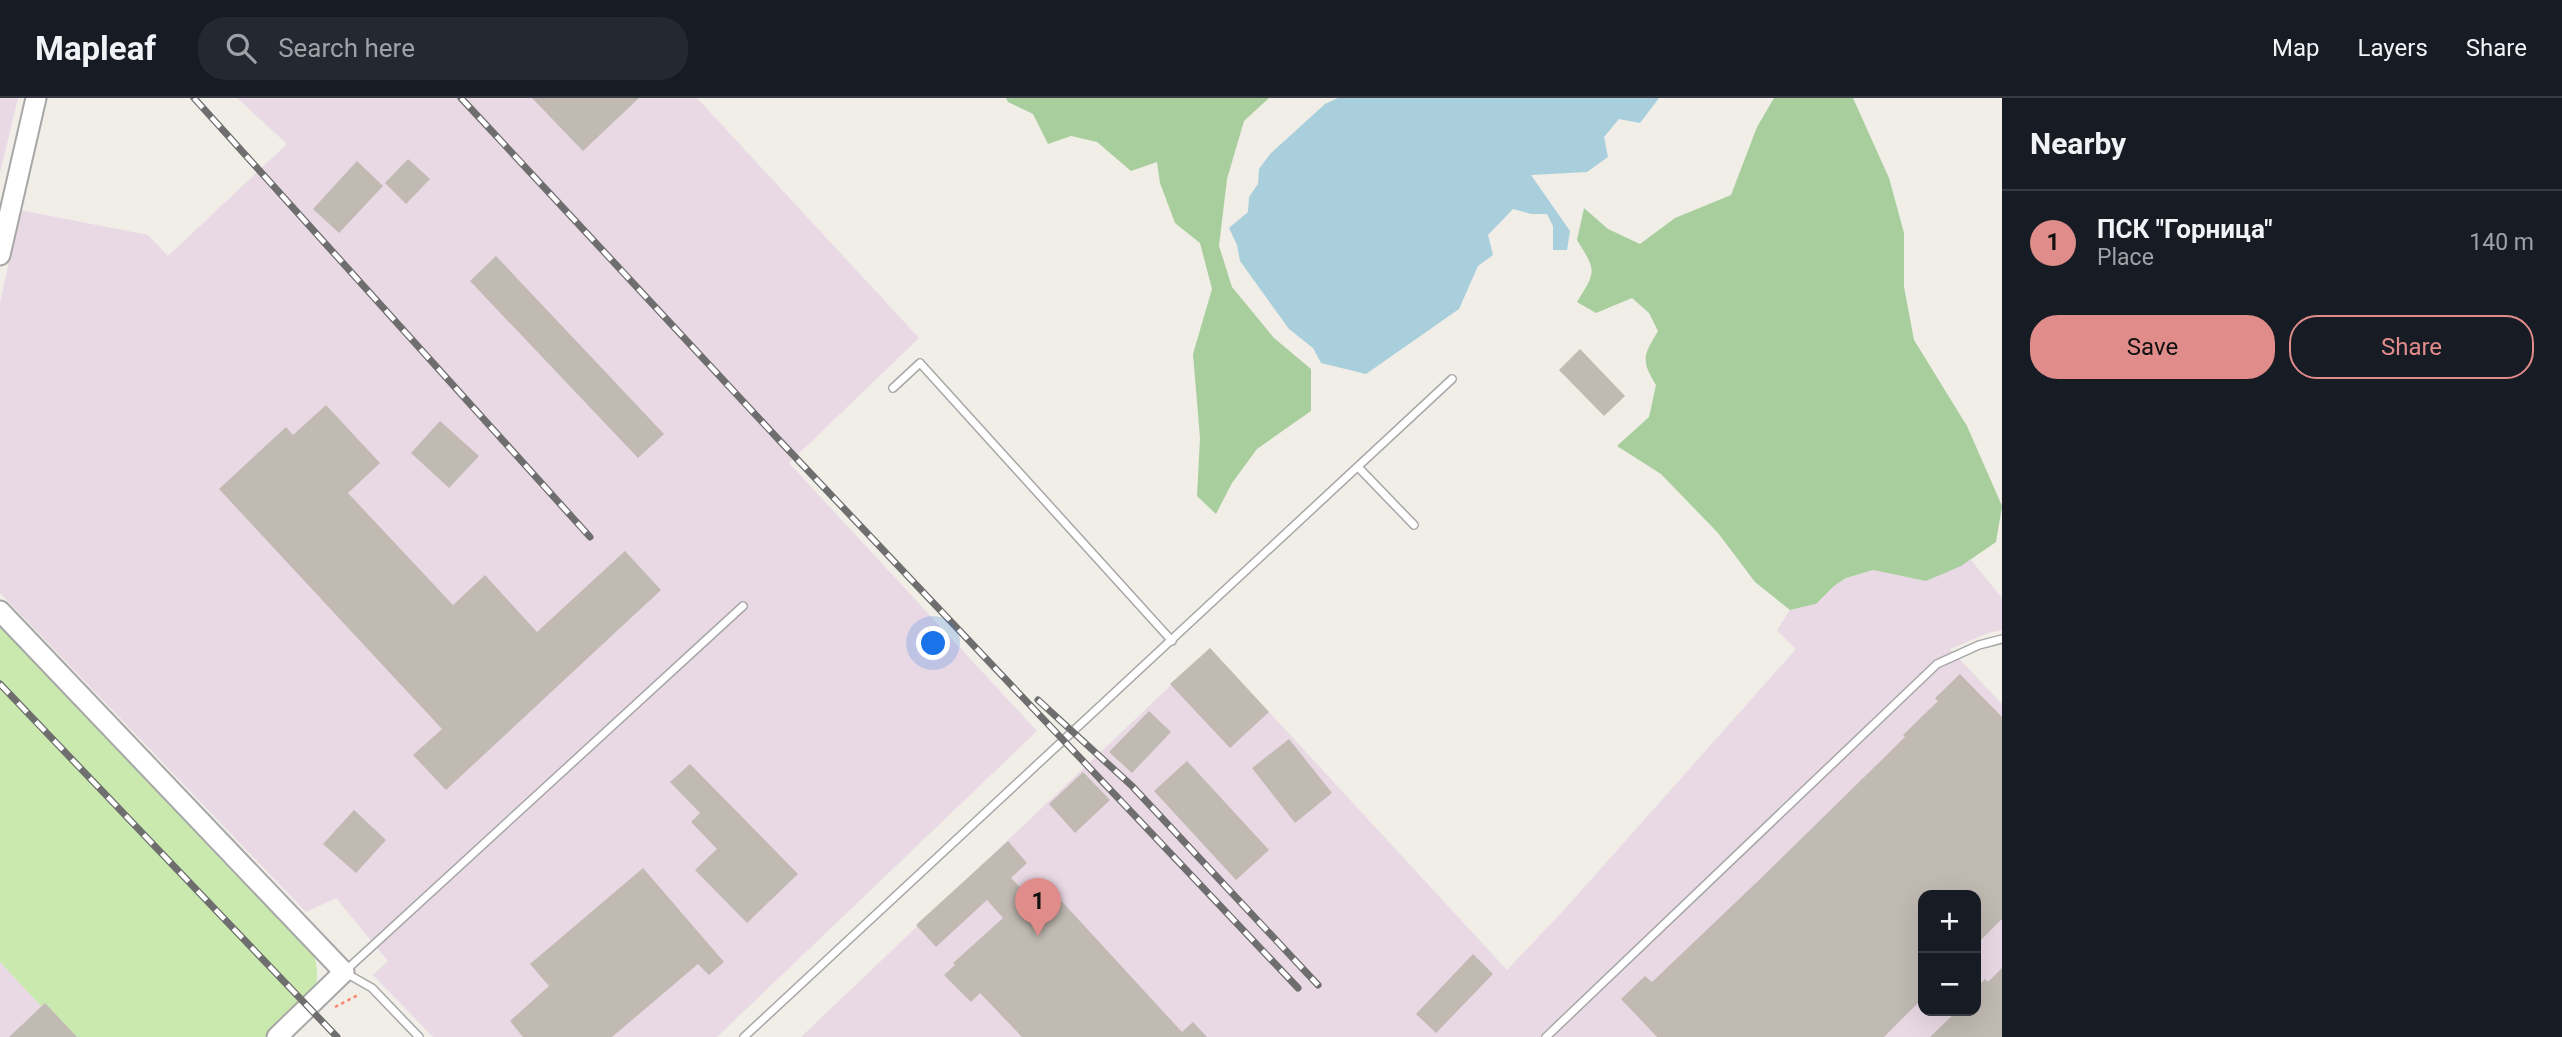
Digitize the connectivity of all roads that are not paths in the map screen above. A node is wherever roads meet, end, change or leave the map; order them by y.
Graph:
1 (36, 98) edge
2 (0, 255) edge
3 (1452, 379) dead end
4 (893, 388) dead end
5 (1358, 467) junction
6 (1414, 525) dead end
7 (743, 606) dead end
8 (0, 611) edge
9 (2002, 639) edge
10 (1172, 641) junction
11 (344, 972) junction
12 (277, 1037) edge
13 (419, 1037) edge
14 (744, 1037) edge
15 (1546, 1037) edge

1 - 2 street
3 - 5 lane
4 - 10 lane
5 - 6 lane
5 - 10 lane
7 - 11 lane
8 - 11 street
9 - 15 lane
10 - 14 lane
11 - 12 street
11 - 13 lane

